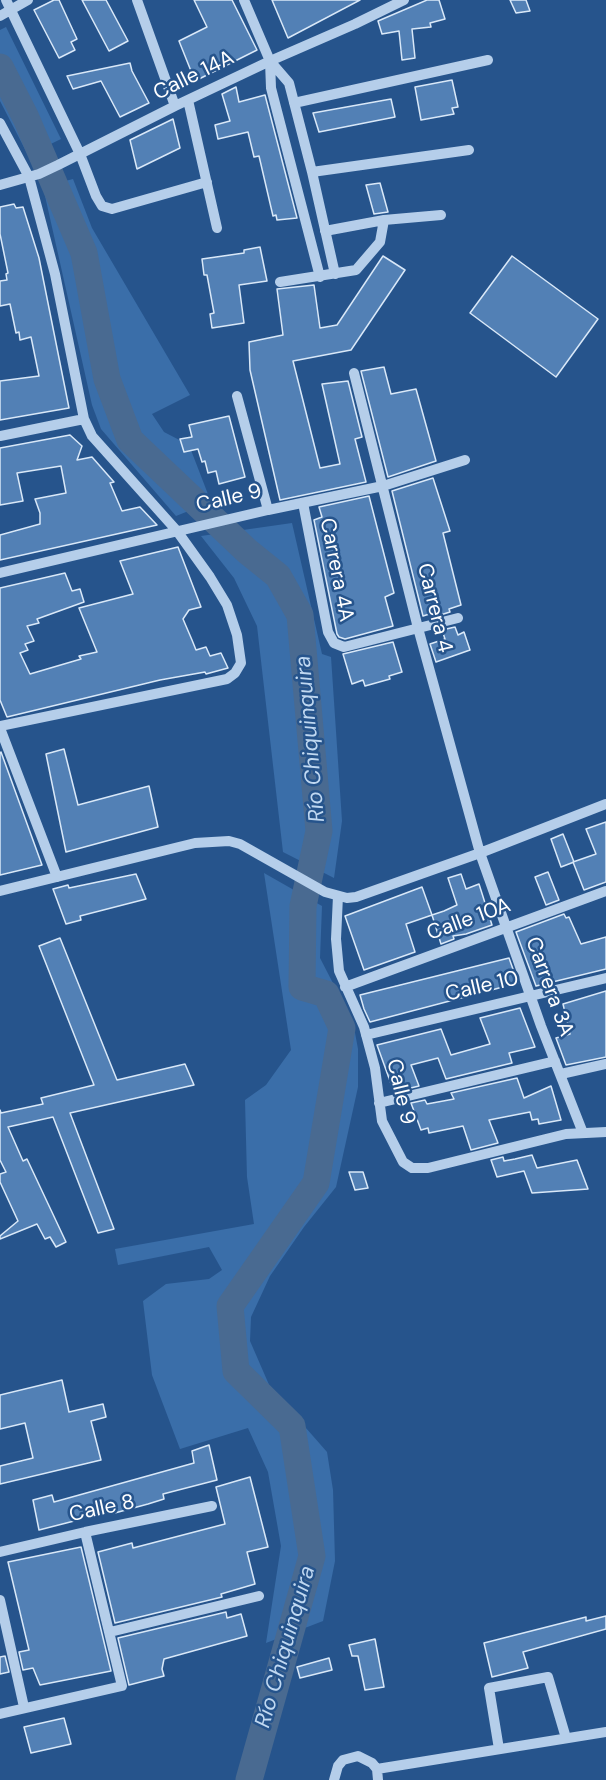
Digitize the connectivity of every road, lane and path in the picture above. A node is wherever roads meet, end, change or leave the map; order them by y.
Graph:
1 (6, 0) edge
2 (28, 0) edge
3 (137, 0) edge
4 (244, 0) edge
5 (404, 0) edge
6 (11, 10) junction
7 (0, 16) edge
8 (488, 60) dead end
9 (270, 61) junction
10 (188, 100) junction
11 (294, 103) junction
12 (175, 106) junction
13 (0, 123) edge
14 (469, 150) dead end
15 (80, 154) junction
16 (312, 172) junction
17 (34, 175) junction
18 (207, 182) junction
19 (0, 185) edge
20 (441, 215) dead end
21 (384, 220) junction
22 (217, 228) dead end
23 (325, 231) junction
24 (335, 274) junction
25 (320, 277) junction
26 (280, 282) dead end
27 (354, 373) dead end
28 (237, 396) dead end
29 (84, 419) junction
30 (0, 436) edge
31 (465, 460) dead end
32 (383, 486) junction
33 (303, 503) junction
34 (268, 510) junction
35 (177, 531) junction
36 (0, 573) edge
37 (459, 618) dead end
38 (418, 628) junction
39 (0, 727) edge
40 (606, 804) edge
41 (480, 853) junction
42 (57, 877) junction
43 (0, 891) edge
44 (606, 891) edge
45 (338, 896) junction
46 (506, 927) junction
47 (606, 978) edge
48 (345, 987) junction
49 (531, 996) junction
50 (366, 1035) junction
51 (555, 1060) junction
52 (606, 1064) edge
53 (561, 1074) junction
54 (379, 1103) junction
55 (606, 1132) edge
56 (583, 1133) junction
57 (212, 1506) dead end
58 (85, 1532) junction
59 (0, 1552) edge
60 (259, 1596) dead end
61 (0, 1600) edge
62 (110, 1632) junction
63 (24, 1707) junction
64 (0, 1714) edge
65 (606, 1732) edge
66 (566, 1738) junction
67 (499, 1749) junction
68 (377, 1775) edge
69 (334, 1780) edge

1 - 6 street
2 - 6 street
3 - 12 street
4 - 9 street
5 - 9 street, Calle 14A
6 - 7 street
6 - 15 street
8 - 11 street
9 - 10 street, Calle 14A
9 - 11 street
9 - 25 street
10 - 12 street, Calle 14A
10 - 18 street
11 - 16 street
12 - 15 street, Calle 14A
13 - 17 street
14 - 16 street
15 - 17 street, Calle 14A
15 - 18 street
16 - 23 street
17 - 19 street, Calle 14A
17 - 29 street
18 - 22 street
20 - 21 street
21 - 23 street
21 - 24 street
23 - 24 street
24 - 25 street
25 - 26 street
27 - 32 street, Carrera 4
28 - 34 street
29 - 30 street
29 - 35 street
31 - 32 street, Calle 9
32 - 33 street, Calle 9
32 - 38 street, Carrera 4
33 - 34 street, Calle 9
33 - 38 street, Carrera 4A
34 - 35 street, Calle 9
35 - 36 street, Calle 9
35 - 39 street
37 - 38 street
38 - 41 street, Carrera 4
39 - 42 street
40 - 41 street
41 - 45 street
41 - 46 street, Carrera 3A
42 - 43 street
42 - 45 street
44 - 46 street, Calle 10A
45 - 48 street, Calle 9
46 - 48 street, Calle 10A
46 - 49 street, Carrera 3A
47 - 49 street, Calle 10
48 - 50 street, Calle 9
49 - 50 street, Calle 10
49 - 51 street, Carrera 3A
50 - 54 street, Calle 9
51 - 53 street, Carrera 3A
51 - 54 street
52 - 53 street
53 - 56 street, Carrera 3A
54 - 56 street, Calle 9
55 - 56 street, Calle 9
57 - 58 street, Calle 8
58 - 59 street, Calle 8
58 - 62 street
60 - 62 street
61 - 63 street
62 - 63 street
63 - 64 street
65 - 66 street
66 - 67 street
66 - 67 street
67 - 68 street
68 - 69 street

